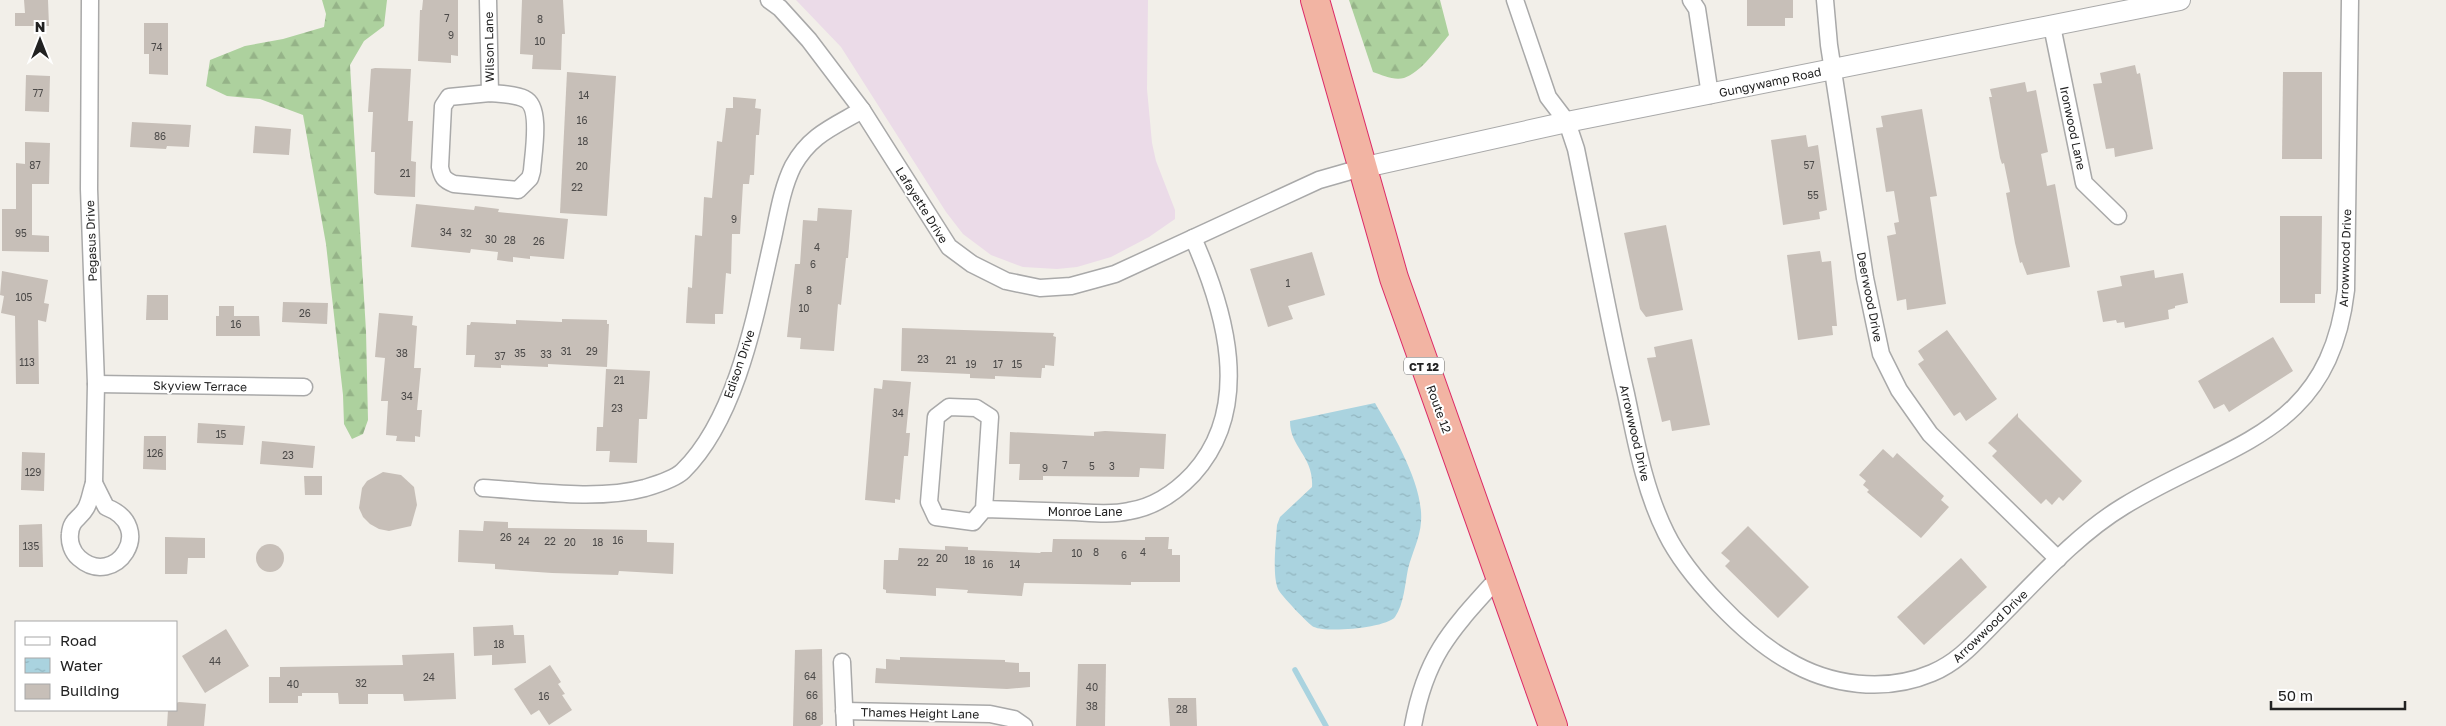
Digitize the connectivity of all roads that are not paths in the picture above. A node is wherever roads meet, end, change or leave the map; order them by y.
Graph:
1 (90, 0) edge
2 (488, 0) edge
3 (769, 0) edge
4 (1315, 0) edge
5 (1515, 0) edge
6 (1691, 0) edge
7 (1825, 0) edge
8 (2180, 0) edge
9 (2350, 0) edge
10 (2052, 26) junction
11 (1834, 69) junction
12 (490, 93) junction
13 (1710, 94) junction
14 (862, 110) junction
15 (1567, 122) junction
16 (1361, 168) junction
17 (2118, 216) dead end
18 (1193, 238) junction
19 (96, 384) junction
20 (304, 388) dead end
21 (94, 483) junction
22 (483, 488) dead end
23 (984, 509) junction
24 (2058, 559) junction
25 (1499, 577) junction
26 (842, 662) dead end
27 (845, 719) edge
28 (1024, 726) edge
29 (1414, 726) edge
30 (1553, 726) edge

1 - 19 street, Pegasus Drive
2 - 12 street, Wilson Lane
3 - 14 street, Lafayette Drive
4 - 16 highway, Route 12 / CT 12
5 - 15 street, Arrowwood Drive
6 - 13 street
7 - 11 street, Deerwood Drive
8 - 10 street, Gungywamp Road
9 - 24 street, Arrowwood Drive
10 - 11 street, Gungywamp Road
10 - 17 street, Ironwood Lane
11 - 13 street, Gungywamp Road
11 - 24 street, Deerwood Drive
12 - 12 street, Wilson Lane
13 - 15 street, Gungywamp Road
14 - 18 street, Lafayette Drive
14 - 22 street, Edison Drive
15 - 16 street, Gungywamp Road
15 - 24 street, Arrowwood Drive
16 - 18 street, Lafayette Drive
16 - 25 highway, Route 12 / CT 12
18 - 23 street, Monroe Lane
19 - 20 street, Skyview Terrace
19 - 21 street, Pegasus Drive
21 - 21 street, Pegasus Drive
23 - 23 street
25 - 29 street
25 - 30 highway, Route 12 / CT 12
26 - 27 street, Thames Height Lane
27 - 28 street, Thames Height Lane

